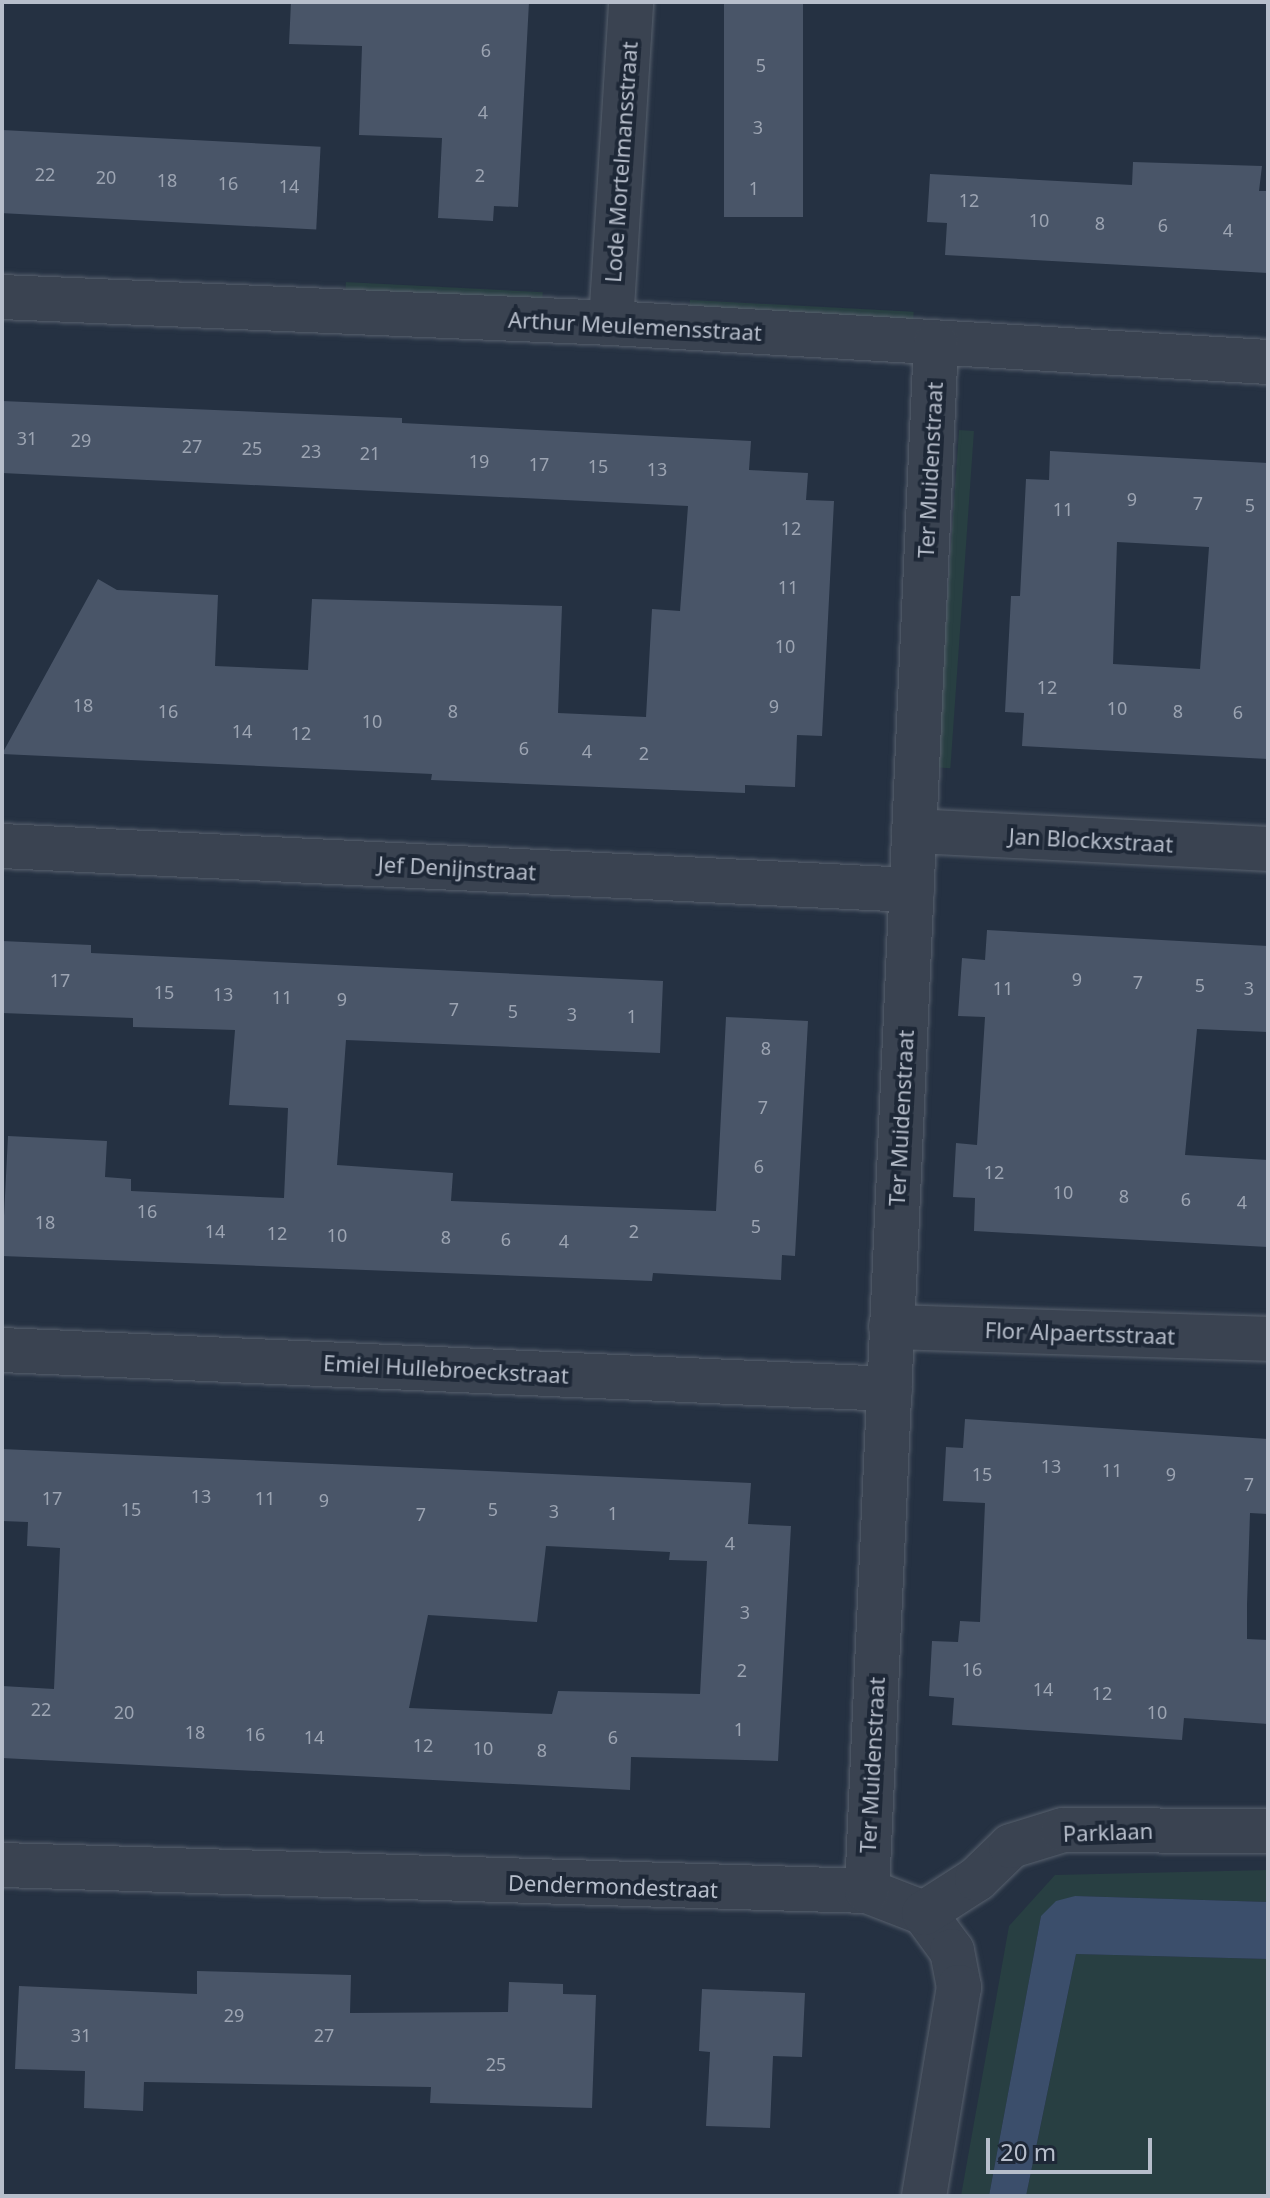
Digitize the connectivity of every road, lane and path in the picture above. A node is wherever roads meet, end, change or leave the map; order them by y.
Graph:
1 (631, 2) edge
2 (2, 297) edge
3 (611, 323) junction
4 (936, 344) junction
5 (1268, 362) edge
6 (914, 831) junction
7 (2, 846) edge
8 (1268, 849) edge
9 (912, 890) junction
10 (891, 1327) junction
11 (1268, 1339) edge
12 (2, 1350) edge
13 (890, 1389) junction
14 (1268, 1831) edge
15 (2, 1865) edge
16 (867, 1891) junction
17 (924, 1913) junction
18 (924, 2196) edge

1 - 3 street, Lode Mortelmansstraat
2 - 3 street, Arthur Meulemensstraat
3 - 4 street, Arthur Meulemensstraat
4 - 5 street, Arthur Meulemensstraat
4 - 6 street, Ter Muidenstraat
6 - 8 street, Jan Blockxstraat
6 - 9 street, Ter Muidenstraat
7 - 9 street, Jef Denijnstraat
9 - 10 street, Ter Muidenstraat
10 - 11 street, Flor Alpaertsstraat
10 - 13 street, Ter Muidenstraat
12 - 13 street, Emiel Hullebroeckstraat
13 - 16 street, Ter Muidenstraat
14 - 17 street, Parklaan
15 - 16 street, Dendermondestraat
16 - 17 street, Dendermondestraat
17 - 18 street

